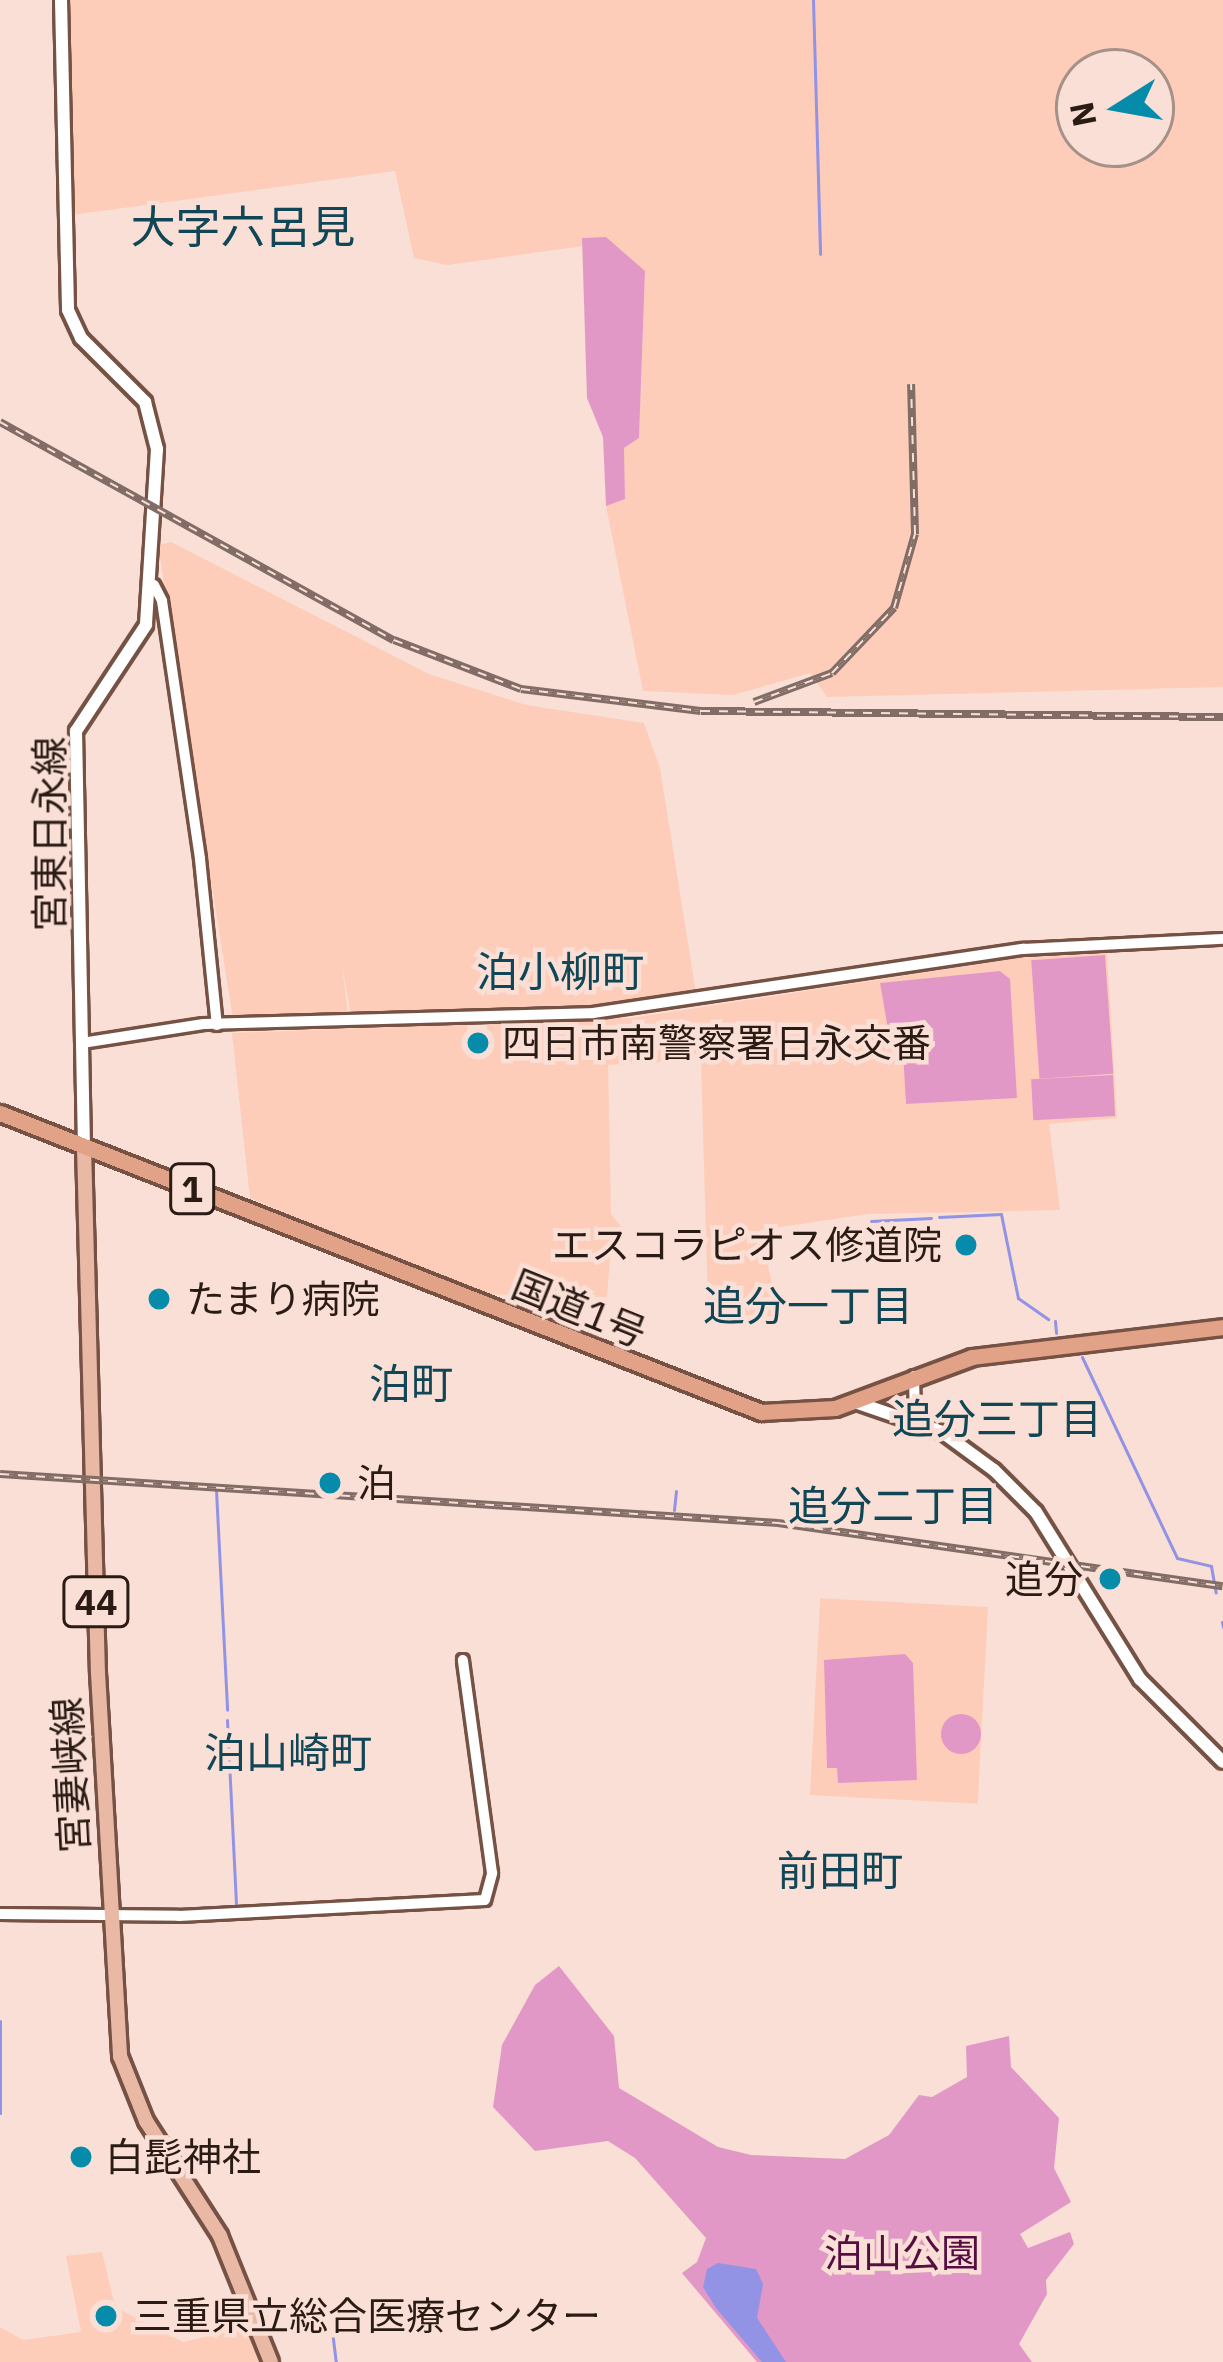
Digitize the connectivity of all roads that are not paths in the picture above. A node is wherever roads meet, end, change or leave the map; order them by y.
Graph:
1 (61, 0) edge
2 (154, 585) junction
3 (1223, 939) edge
4 (217, 1025) junction
5 (82, 1043) junction
6 (0, 1113) edge
7 (83, 1147) junction
8 (1223, 1327) edge
9 (914, 1375) junction
10 (854, 1402) junction
11 (915, 1420) junction
12 (463, 1660) dead end
13 (1223, 1762) edge
14 (112, 1912) junction
15 (0, 1914) edge
16 (272, 2362) edge

1 - 2 main road, 宮東日永線
2 - 4 street
2 - 5 main road, 宮東日永線
3 - 4 street
4 - 5 street
5 - 7 main road, 宮東日永線
6 - 7 highway, 国道1号 / 1
7 - 10 highway, 国道1号 / 1
7 - 14 main road, 宮妻峡線 / 44
8 - 9 highway, 国道1号 / 1
9 - 10 highway, 国道1号 / 1
9 - 11 street
10 - 11 main road
11 - 13 main road
12 - 14 street
14 - 15 street
14 - 16 main road, 宮妻峡線 / 44

